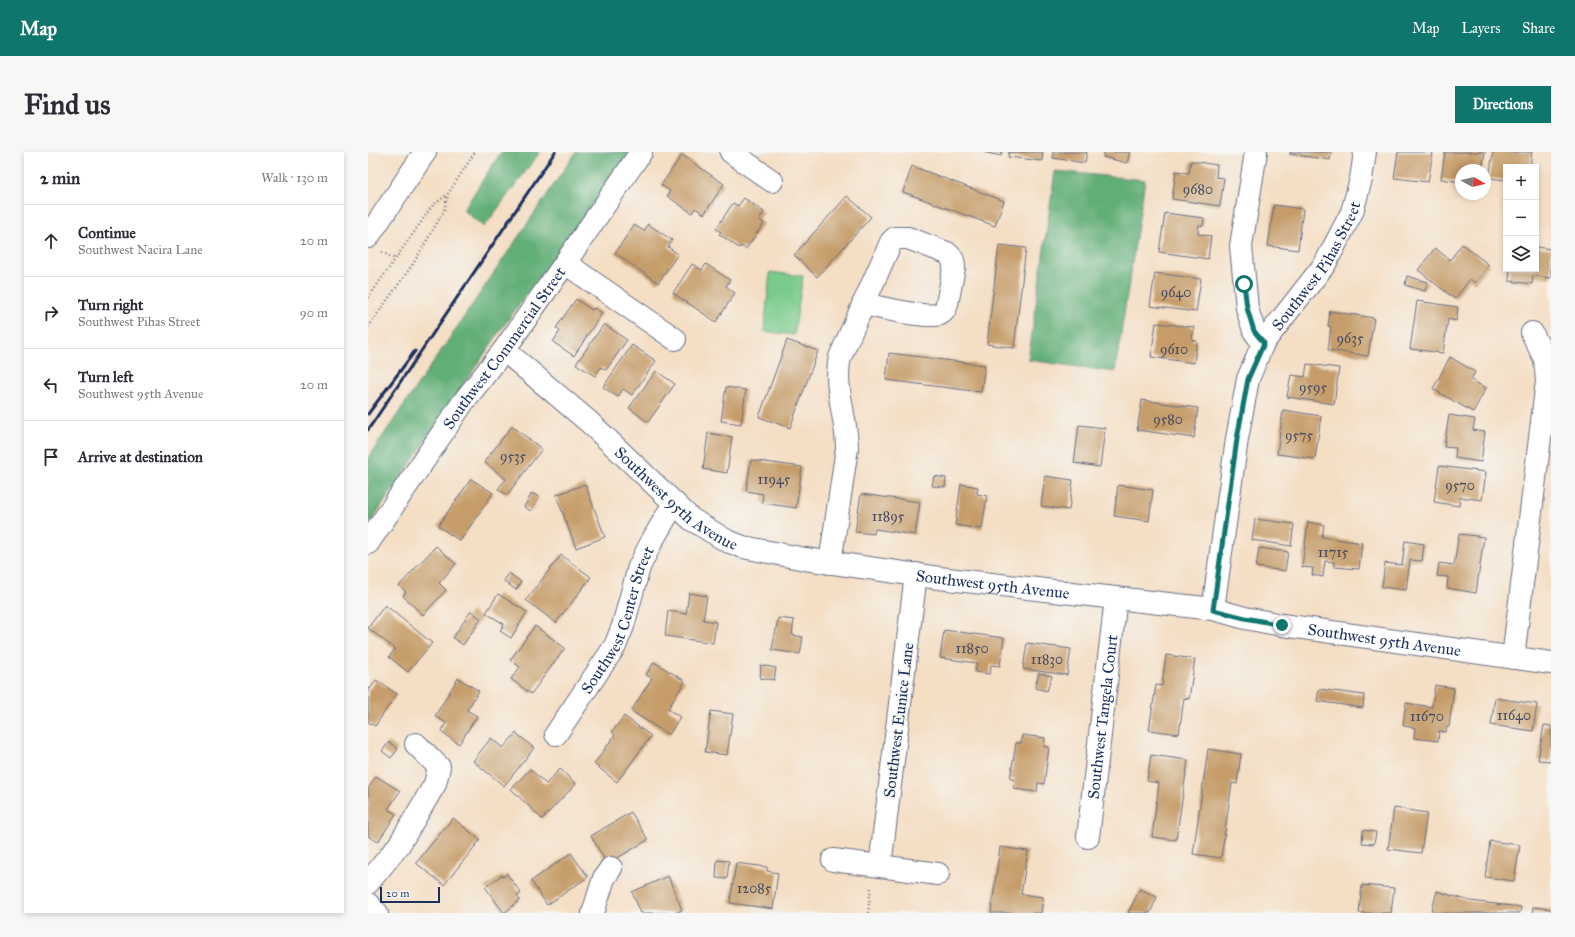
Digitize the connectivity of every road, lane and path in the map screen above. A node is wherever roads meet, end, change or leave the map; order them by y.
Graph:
1 (425, 152) edge
2 (475, 152) edge
3 (641, 152) edge
4 (731, 152) edge
5 (1256, 152) edge
6 (1365, 152) edge
7 (772, 181) dead end
8 (448, 194) junction
9 (368, 235) edge
10 (565, 263) junction
11 (368, 298) edge
12 (863, 304) dead end
13 (368, 327) edge
14 (1532, 333) dead end
15 (675, 339) dead end
16 (1264, 343) junction
17 (504, 350) junction
18 (674, 503) junction
19 (368, 543) edge
20 (830, 562) junction
21 (916, 574) junction
22 (1116, 598) junction
23 (1213, 610) junction
24 (1513, 658) junction
25 (1551, 663) edge
26 (556, 734) dead end
27 (416, 744) dead end
28 (1088, 837) dead end
29 (833, 860) dead end
30 (880, 866) junction
31 (611, 868) dead end
32 (938, 874) dead end
33 (368, 883) edge
34 (368, 904) edge
35 (377, 913) edge
36 (593, 913) edge
37 (868, 913) edge

1 - 9 street
2 - 8 path
3 - 10 street, Southwest Commercial Street
4 - 7 street
5 - 16 street
6 - 16 street, Southwest Pihas Street
8 - 11 path
8 - 13 path
10 - 15 street
10 - 17 street, Southwest Commercial Street
12 - 20 street
14 - 24 street
16 - 23 street, Southwest Pihas Street
17 - 18 street, Southwest 95th Avenue
17 - 19 street, Southwest Commercial Street
18 - 20 street, Southwest 95th Avenue
18 - 26 street, Southwest Center Street
20 - 21 street, Southwest 95th Avenue
21 - 22 street, Southwest 95th Avenue
21 - 30 street, Southwest Eunice Lane
22 - 23 street, Southwest 95th Avenue
22 - 28 street, Southwest Tangela Court
23 - 24 street, Southwest 95th Avenue
24 - 25 street, Southwest 95th Avenue
27 - 33 street
29 - 30 street
30 - 32 street
30 - 37 path
31 - 36 street
34 - 35 street

